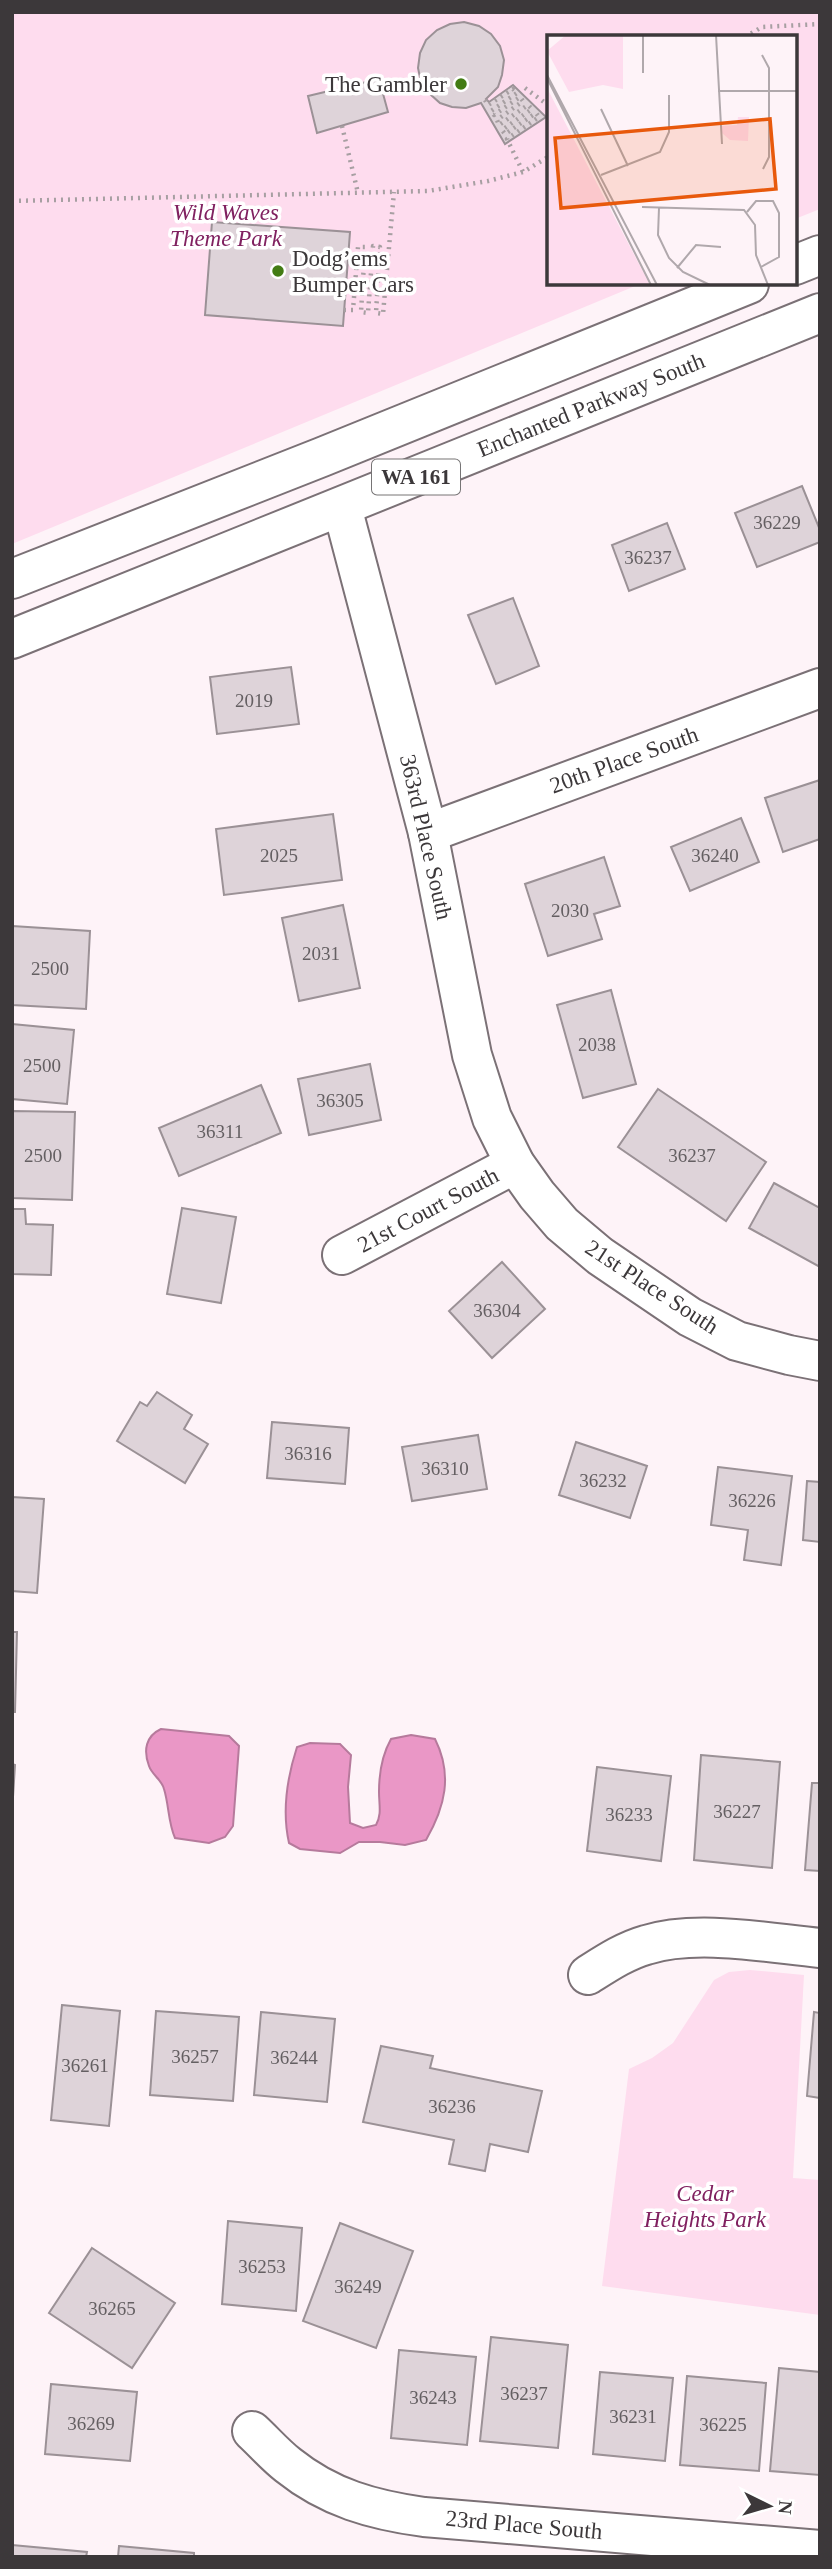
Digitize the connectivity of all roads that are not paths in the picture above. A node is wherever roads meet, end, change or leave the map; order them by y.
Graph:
1 (820, 255) edge
2 (797, 264) edge
3 (747, 285) edge
4 (820, 313) edge
5 (559, 361) junction
6 (342, 507) junction
7 (12, 579) edge
8 (12, 639) edge
9 (820, 688) edge
10 (428, 833) junction
11 (515, 1164) junction
12 (342, 1255) dead end
13 (820, 1360) edge
14 (820, 1948) edge
15 (588, 1975) dead end
16 (253, 2431) dead end
17 (820, 2550) edge

1 - 2 street
3 - 5 street, WA 161
4 - 6 street, Enchanted Parkway South / WA 161
5 - 6 street
5 - 7 street, WA 161
6 - 8 street, Enchanted Parkway South / WA 161
6 - 10 street, 363rd Place South
9 - 10 street, 20th Place South
10 - 11 street, 363rd Place South
11 - 12 street, 21st Court South
11 - 13 street, 21st Place South
14 - 15 street
16 - 17 street, 23rd Place South

